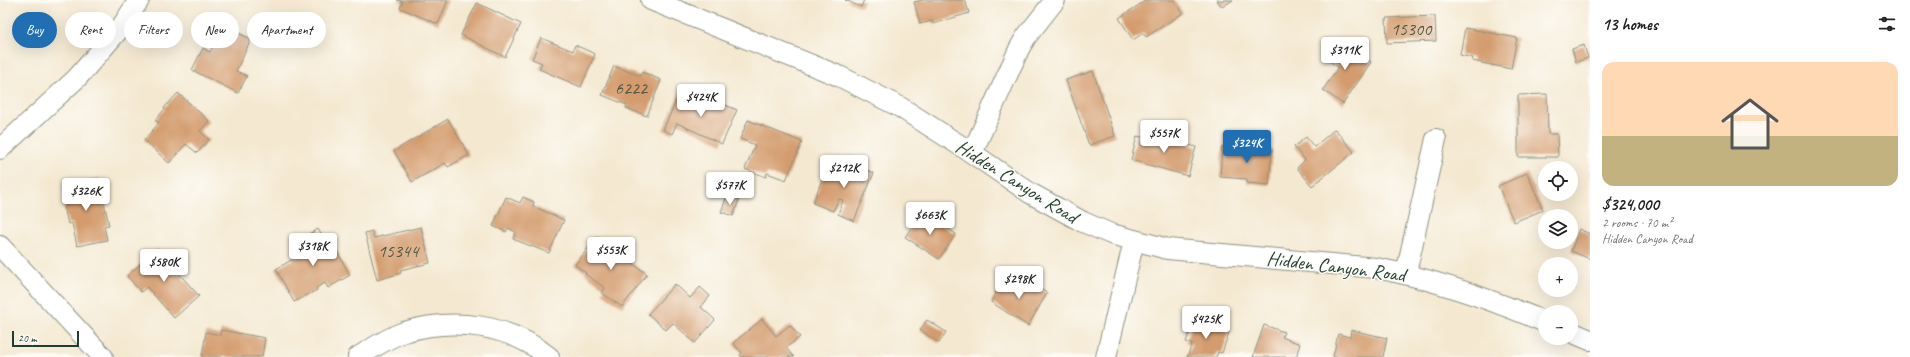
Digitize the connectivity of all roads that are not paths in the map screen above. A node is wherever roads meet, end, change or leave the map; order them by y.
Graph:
1 (139, 0) edge
2 (651, 0) edge
3 (1055, 0) edge
4 (1436, 139) dead end
5 (0, 149) edge
6 (972, 153) junction
7 (1134, 241) junction
8 (0, 246) edge
9 (1406, 274) junction
10 (1538, 319) edge
11 (1578, 335) edge
12 (1590, 340) edge
13 (103, 357) edge
14 (358, 357) edge
15 (549, 357) edge
16 (1106, 357) edge

1 - 5 street
2 - 6 street, Hidden Canyon Road
3 - 6 street
4 - 9 street
6 - 7 street, Hidden Canyon Road
7 - 9 street, Hidden Canyon Road
7 - 16 street
8 - 13 street
9 - 10 street, Hidden Canyon Road
11 - 12 street
14 - 15 street

